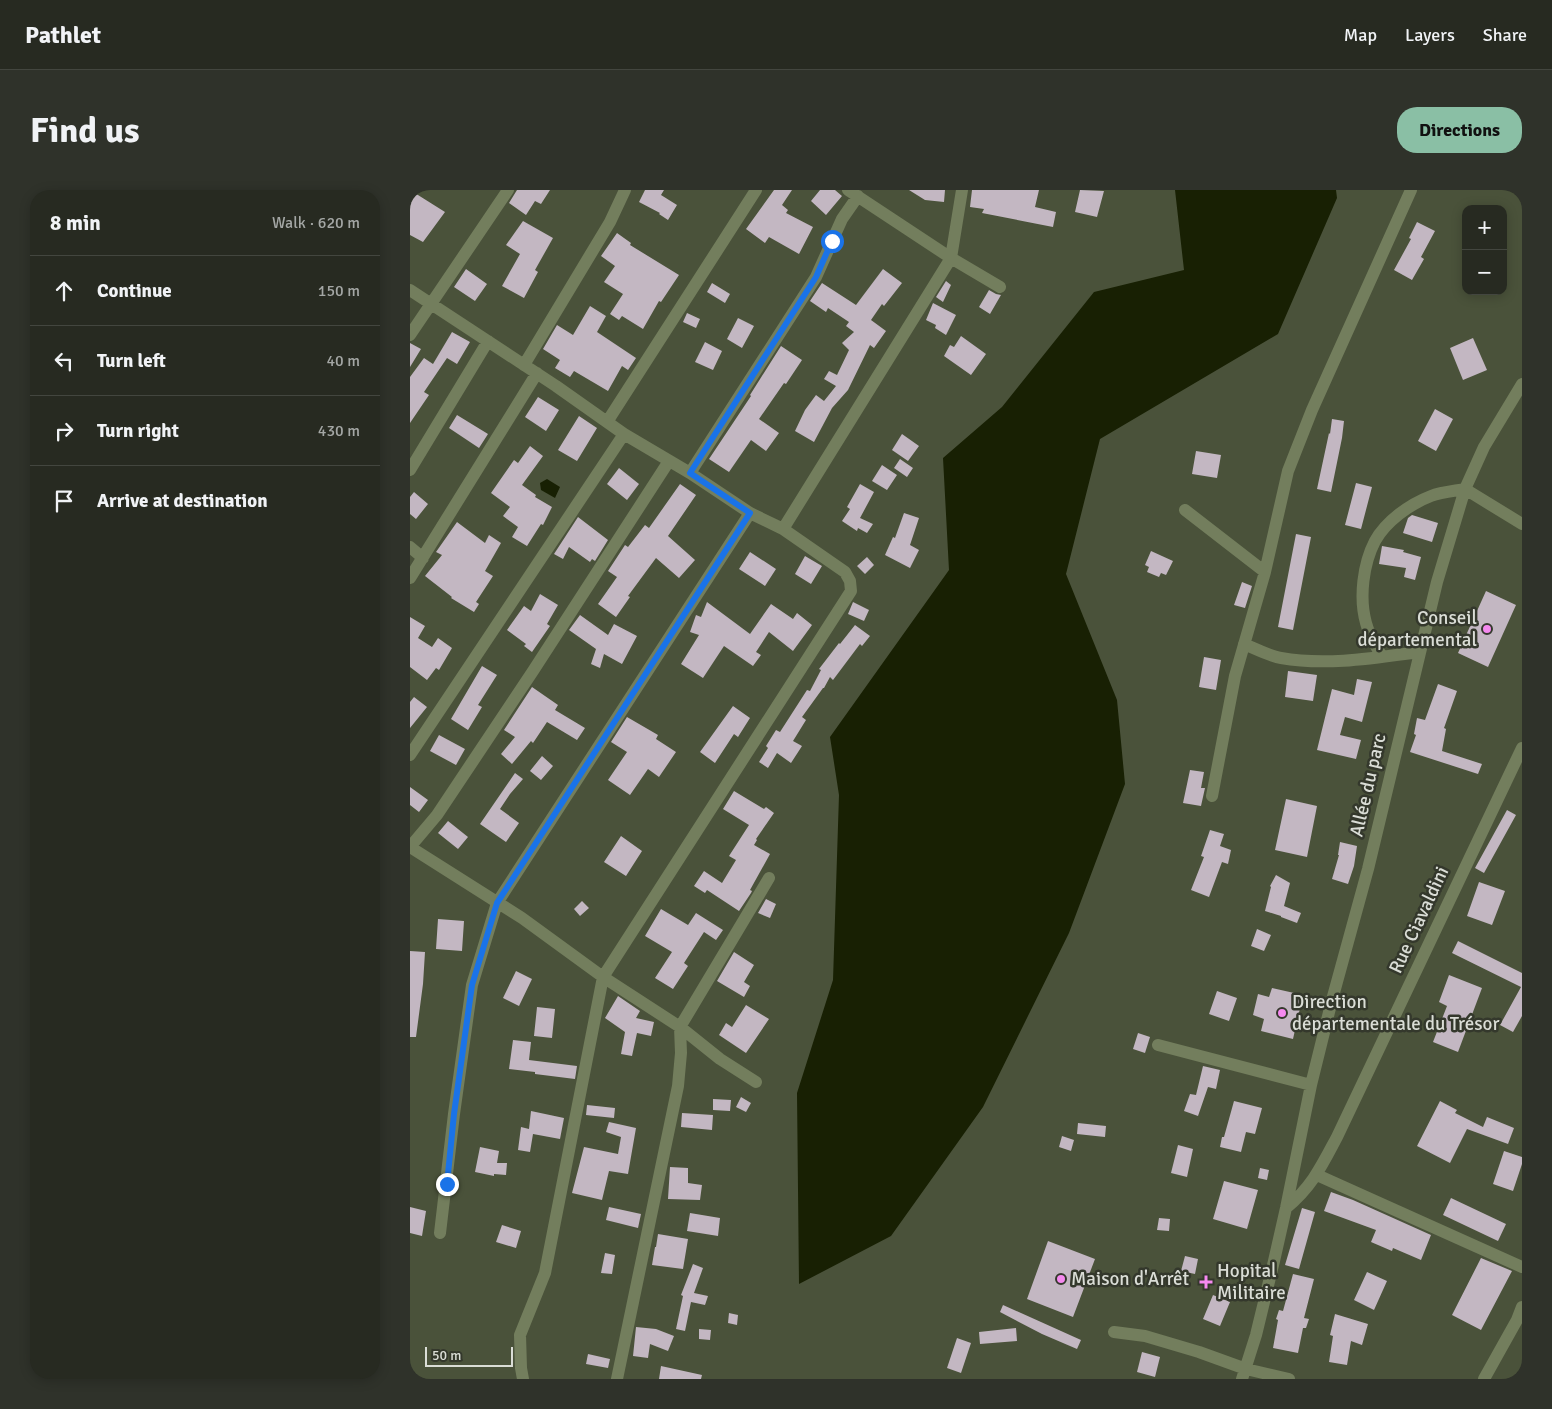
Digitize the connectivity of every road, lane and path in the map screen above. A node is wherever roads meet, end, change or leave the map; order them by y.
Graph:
1 (508, 190) edge
2 (625, 190) edge
3 (756, 190) edge
4 (962, 190) edge
5 (1411, 190) edge
6 (853, 193) edge
7 (951, 258) junction
8 (1000, 287) dead end
9 (410, 290) edge
10 (430, 304) junction
11 (410, 335) edge
12 (488, 341) junction
13 (524, 365) junction
14 (536, 373) junction
15 (1522, 384) edge
16 (607, 422) junction
17 (624, 434) junction
18 (669, 461) junction
19 (410, 470) edge
20 (690, 473) junction
21 (1464, 489) junction
22 (1185, 510) dead end
23 (750, 513) junction
24 (1522, 524) edge
25 (782, 529) junction
26 (410, 547) edge
27 (423, 558) junction
28 (1265, 572) junction
29 (410, 578) edge
30 (1244, 644) junction
31 (1419, 652) junction
32 (1382, 657) junction
33 (1522, 748) edge
34 (410, 755) edge
35 (1212, 796) dead end
36 (410, 847) edge
37 (769, 878) dead end
38 (497, 903) junction
39 (603, 977) junction
40 (680, 1027) junction
41 (1158, 1046) dead end
42 (756, 1082) dead end
43 (1311, 1085) junction
44 (1317, 1175) junction
45 (1286, 1208) junction
46 (440, 1233) dead end
47 (1522, 1267) edge
48 (1522, 1307) edge
49 (1114, 1332) dead end
50 (1244, 1374) edge
51 (523, 1379) edge
52 (617, 1379) edge
53 (1289, 1379) edge
54 (1484, 1379) edge

1 - 10 street
2 - 13 street
3 - 16 street
4 - 7 street
5 - 28 street
6 - 7 street
6 - 20 street
7 - 8 street
7 - 25 street
9 - 10 street
10 - 11 street
10 - 12 street
12 - 13 street
12 - 19 street
13 - 14 street
14 - 16 street
14 - 27 street
15 - 21 street, Allée du parc
16 - 17 street
17 - 18 street
17 - 34 street
18 - 20 street
18 - 36 street
20 - 23 street
21 - 24 street
21 - 31 street, Allée du parc
21 - 32 street
22 - 28 street
23 - 25 street
23 - 38 street
25 - 39 street
26 - 27 street
27 - 29 street
28 - 30 street
30 - 32 street
30 - 35 street
31 - 32 street
31 - 43 street, Allée du parc
33 - 44 street, Rue Ciavaldini
36 - 38 street
37 - 40 street
38 - 39 street
38 - 46 street
39 - 40 street
39 - 51 street
40 - 42 street
40 - 52 street
41 - 43 street
43 - 45 street, Allée du parc
44 - 45 street, Rue Ciavaldini
44 - 47 street
45 - 50 street, Allée du parc
48 - 54 street
49 - 50 street
50 - 53 street

